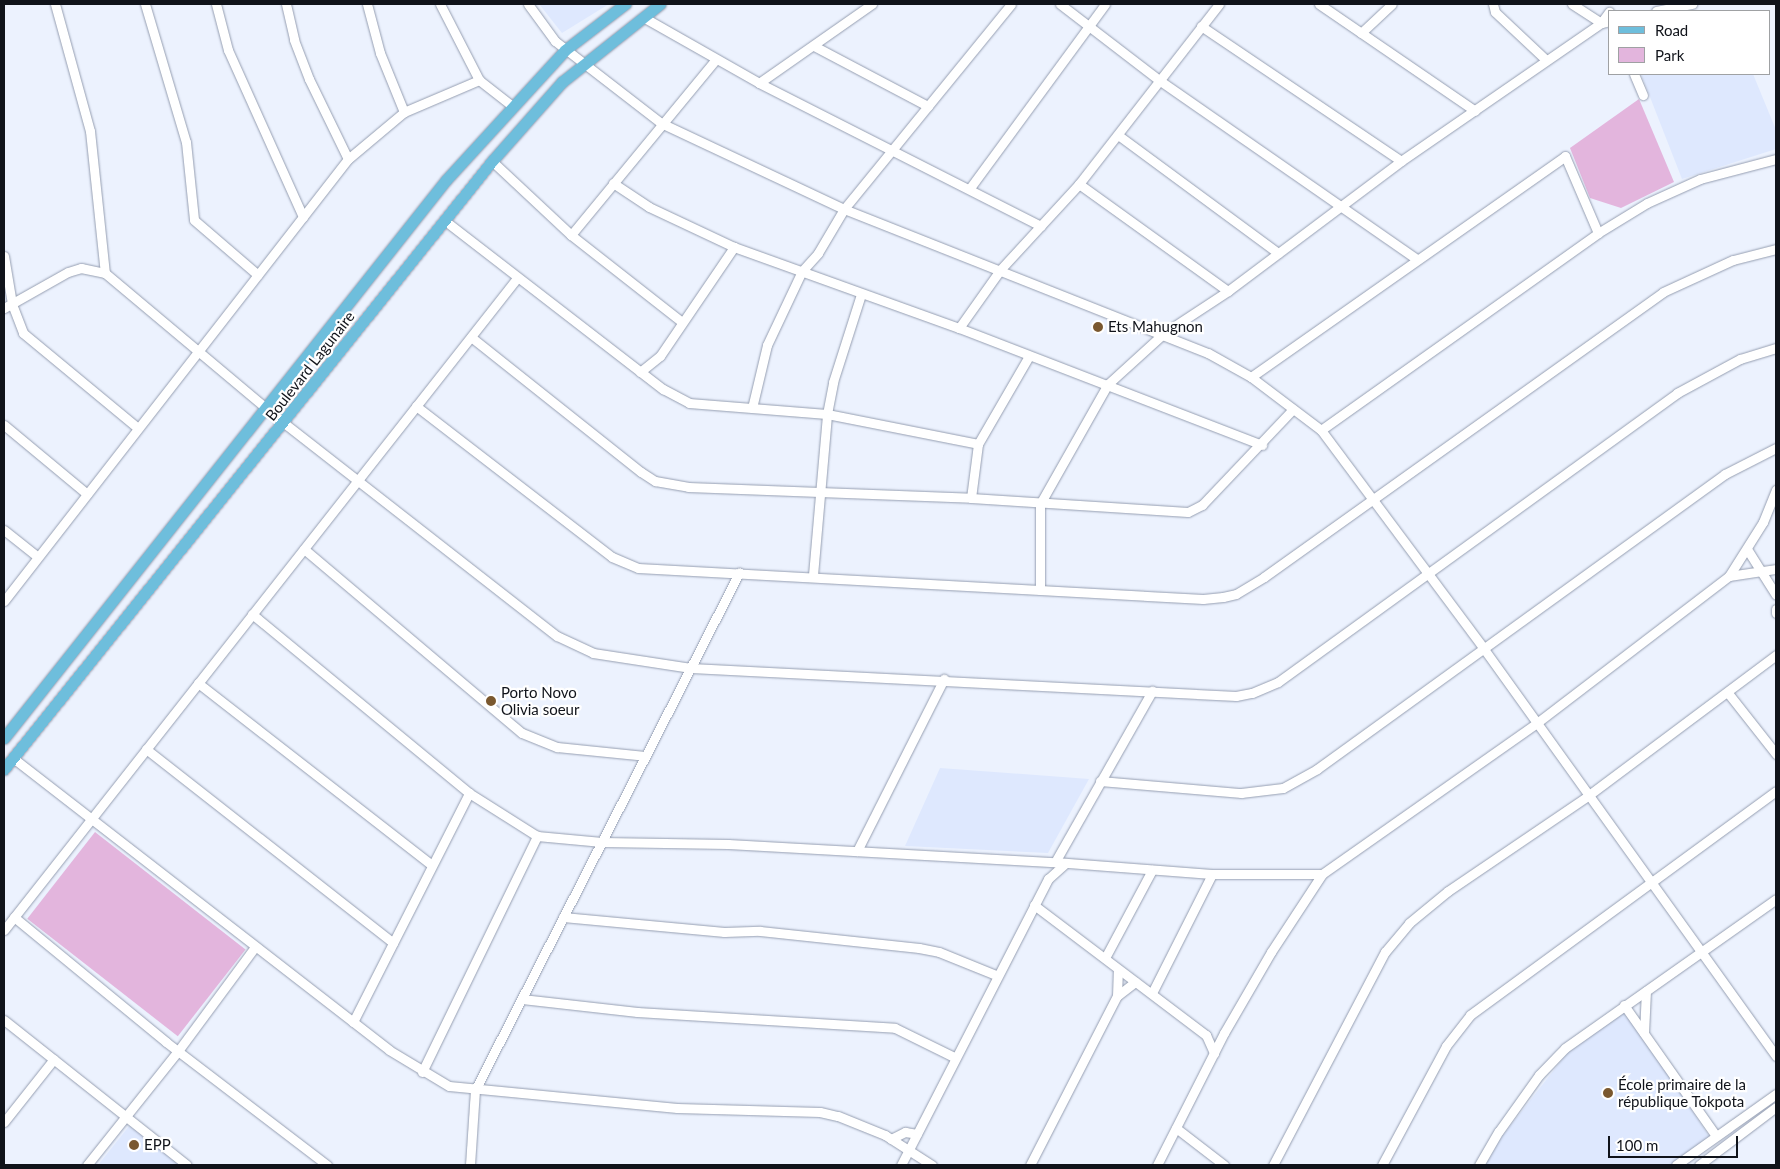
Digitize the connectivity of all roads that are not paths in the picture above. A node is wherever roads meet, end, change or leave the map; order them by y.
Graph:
1 (55, 4) edge
2 (144, 4) edge
3 (216, 4) edge
4 (286, 4) edge
5 (367, 4) edge
6 (440, 4) edge
7 (528, 4) edge
8 (625, 4) edge
9 (660, 4) edge
10 (872, 4) edge
11 (1012, 4) edge
12 (1060, 4) edge
13 (1105, 4) edge
14 (1219, 4) edge
15 (1319, 4) edge
16 (1392, 4) edge
17 (1493, 4) edge
18 (1572, 4) edge
19 (1692, 4) edge
20 (1661, 10) edge
21 (1607, 16) edge
22 (643, 17) junction
23 (1088, 25) junction
24 (1201, 26) junction
25 (1361, 33) junction
26 (814, 46) junction
27 (565, 50) junction
28 (716, 59) junction
29 (1545, 60) junction
30 (583, 63) junction
31 (1634, 75) edge
32 (479, 80) junction
33 (1159, 80) junction
34 (759, 83) junction
35 (1643, 95) dead end
36 (511, 105) junction
37 (928, 106) junction
38 (1475, 111) junction
39 (404, 112) junction
40 (661, 123) junction
41 (1118, 134) junction
42 (891, 151) junction
43 (348, 159) junction
44 (1776, 159) edge
45 (492, 161) junction
46 (1401, 161) junction
47 (613, 183) junction
48 (1078, 184) junction
49 (970, 188) junction
50 (1340, 206) junction
51 (844, 209) junction
52 (303, 217) junction
53 (444, 220) junction
54 (1042, 226) junction
55 (571, 234) junction
56 (1598, 234) junction
57 (734, 247) junction
58 (1776, 249) edge
59 (1278, 253) junction
60 (4, 256) edge
61 (1417, 259) junction
62 (1000, 270) junction
63 (802, 271) junction
64 (105, 273) junction
65 (258, 275) junction
66 (517, 278) junction
67 (1228, 291) junction
68 (861, 294) junction
69 (8, 306) edge
70 (682, 322) junction
71 (959, 328) junction
72 (1164, 333) junction
73 (471, 336) junction
74 (1776, 348) edge
75 (198, 351) junction
76 (1029, 356) junction
77 (640, 372) junction
78 (1251, 377) junction
79 (1108, 384) junction
80 (416, 406) junction
81 (267, 408) junction
82 (752, 408) junction
83 (1293, 409) junction
84 (826, 414) junction
85 (284, 423) junction
86 (4, 426) edge
87 (138, 428) junction
88 (1321, 430) junction
89 (978, 444) junction
90 (1262, 445) junction
91 (1776, 448) edge
92 (358, 480) junction
93 (1776, 490) edge
94 (818, 493) junction
95 (87, 494) junction
96 (971, 498) junction
97 (1372, 498) junction
98 (1040, 504) junction
99 (4, 530) edge
100 (304, 549) junction
101 (1748, 549) junction
102 (38, 557) junction
103 (1776, 568) edge
104 (1760, 572) junction
105 (739, 573) junction
106 (813, 575) junction
107 (1428, 576) junction
108 (1729, 576) junction
109 (1040, 590) junction
110 (1776, 595) edge
111 (4, 601) edge
112 (1776, 609) edge
113 (1776, 613) edge
114 (252, 614) junction
115 (1484, 649) junction
116 (1776, 655) edge
117 (691, 668) junction
118 (944, 679) junction
119 (198, 683) junction
120 (1152, 692) junction
121 (1728, 693) junction
122 (1538, 722) junction
123 (4, 738) edge
124 (146, 749) junction
125 (1776, 754) edge
126 (645, 756) junction
127 (13, 758) junction
128 (4, 769) edge
129 (1100, 780) junction
130 (1776, 791) edge
131 (469, 793) junction
132 (1589, 795) junction
133 (91, 819) junction
134 (537, 836) junction
135 (602, 842) junction
136 (858, 851) junction
137 (1042, 861) junction
138 (1055, 862) junction
139 (1066, 863) junction
140 (432, 865) junction
141 (1152, 870) junction
142 (1212, 874) junction
143 (1322, 874) junction
144 (1048, 879) junction
145 (1653, 881) junction
146 (1775, 902) edge
147 (1034, 905) junction
148 (14, 917) junction
149 (564, 917) junction
150 (4, 930) edge
151 (393, 944) junction
152 (255, 947) junction
153 (1703, 952) junction
154 (1105, 958) junction
155 (982, 971) junction
156 (1118, 971) junction
157 (996, 975) junction
158 (1135, 982) junction
159 (990, 986) junction
160 (1646, 991) junction
161 (1152, 993) junction
162 (1116, 996) junction
163 (522, 999) junction
164 (1624, 1005) junction
165 (4, 1020) edge
166 (354, 1022) junction
167 (1224, 1033) junction
168 (1644, 1033) junction
169 (1206, 1035) junction
170 (178, 1051) junction
171 (1214, 1053) junction
172 (954, 1056) junction
173 (1776, 1056) edge
174 (54, 1059) junction
175 (422, 1072) junction
176 (475, 1090) junction
177 (1776, 1094) edge
178 (1776, 1108) edge
179 (126, 1116) junction
180 (4, 1122) edge
181 (1176, 1128) junction
182 (917, 1134) junction
183 (1716, 1136) junction
184 (891, 1139) junction
185 (910, 1148) junction
186 (87, 1165) edge
187 (187, 1165) edge
188 (327, 1165) edge
189 (470, 1165) edge
190 (901, 1165) edge
191 (932, 1165) edge
192 (1030, 1165) edge
193 (1157, 1165) edge
194 (1224, 1165) edge
195 (1273, 1165) edge
196 (1382, 1165) edge
197 (1479, 1165) edge
198 (1676, 1165) edge
199 (1700, 1165) edge

1 - 64 street
2 - 65 street
3 - 52 street
4 - 43 street
5 - 39 street
6 - 32 street
7 - 27 street
8 - 27 main road, Boulevard Lagunaire
9 - 22 main road, Boulevard Lagunaire
10 - 26 street
11 - 37 street
12 - 23 street
13 - 23 street
14 - 24 street
15 - 25 street
16 - 25 street
17 - 29 street
18 - 21 street
19 - 20 street
21 - 29 street
22 - 28 street
22 - 30 main road, Boulevard Lagunaire
23 - 33 street
23 - 49 street
24 - 33 street
24 - 46 street
25 - 38 street
26 - 34 street
26 - 37 street
27 - 30 street
27 - 36 main road, Boulevard Lagunaire
28 - 34 street
28 - 40 street
29 - 38 street
30 - 40 street
30 - 45 main road, Boulevard Lagunaire
31 - 35 street
32 - 36 street
32 - 39 street
33 - 41 street
33 - 50 street
34 - 42 street
36 - 81 main road, Boulevard Lagunaire
37 - 42 street
38 - 46 street
39 - 43 street
40 - 47 street
40 - 51 street
41 - 48 street
41 - 59 street
42 - 49 street
42 - 51 street
43 - 52 street
44 - 56 street
45 - 53 main road, Boulevard Lagunaire
45 - 55 street
46 - 50 street
47 - 55 street
47 - 57 street
48 - 54 street
48 - 67 street
49 - 54 street
50 - 59 street
50 - 61 street
51 - 62 street
51 - 63 street
52 - 65 street
53 - 66 street
53 - 85 main road, Boulevard Lagunaire
54 - 62 street
55 - 70 street
56 - 61 street
56 - 88 street
57 - 63 street
57 - 70 street
58 - 97 street
59 - 67 street
60 - 69 street
61 - 78 street
62 - 71 street
62 - 72 street
63 - 68 street
63 - 82 street
64 - 69 street
64 - 75 street
65 - 75 street
66 - 73 street
66 - 77 street
67 - 72 street
68 - 71 street
68 - 84 street
69 - 87 street
70 - 77 street
71 - 76 street
72 - 78 street
72 - 79 street
73 - 80 street
73 - 94 street
74 - 107 street
75 - 81 street
75 - 87 street
76 - 79 street
76 - 89 street
77 - 82 street
78 - 83 street
79 - 90 street
79 - 98 street
80 - 92 street
80 - 105 street
81 - 85 street
81 - 123 main road, Boulevard Lagunaire
82 - 84 street
83 - 88 street
83 - 90 street
84 - 89 street
84 - 94 street
85 - 92 street
85 - 127 main road, Boulevard Lagunaire
86 - 95 street
87 - 95 street
88 - 97 street
89 - 96 street
90 - 98 street
91 - 115 street
92 - 100 street
92 - 117 street
93 - 101 street
94 - 96 street
94 - 106 street
95 - 102 street
96 - 98 street
97 - 107 street
97 - 109 street
98 - 109 street
99 - 102 street
100 - 114 street
100 - 126 street
101 - 104 street
101 - 108 street
102 - 111 street
103 - 104 street
104 - 108 street
104 - 110 street
105 - 106 street
105 - 117 street
106 - 109 street
107 - 115 street
107 - 120 street
108 - 122 street
112 - 113 street
114 - 119 street
114 - 131 street
115 - 122 street
115 - 129 street
116 - 121 street
117 - 118 street
117 - 126 street
118 - 120 street
118 - 136 street
119 - 124 street
119 - 140 street
120 - 129 street
121 - 125 street
121 - 132 street
122 - 132 street
122 - 143 street
124 - 133 street
124 - 151 street
126 - 135 street
127 - 128 main road, Boulevard Lagunaire
127 - 133 street
129 - 138 street
130 - 145 street
131 - 134 street
131 - 140 street
132 - 145 street
132 - 195 street
133 - 148 street
133 - 152 street
134 - 135 street
134 - 175 street
135 - 136 street
135 - 149 street
136 - 137 street
137 - 138 street
137 - 144 street
138 - 139 street
139 - 141 street
139 - 144 street
140 - 151 street
141 - 142 street
141 - 154 street
142 - 143 street
142 - 161 street
143 - 167 street
144 - 147 street
145 - 153 street
145 - 196 street
146 - 153 street
147 - 154 street
147 - 157 street
148 - 150 street
148 - 170 street
149 - 155 street
149 - 163 street
151 - 166 street
152 - 166 street
152 - 170 street
153 - 160 street
153 - 173 street
154 - 156 street
155 - 157 street
155 - 159 street
156 - 158 street
156 - 162 street
157 - 159 street
158 - 161 street
158 - 162 street
159 - 172 street
160 - 164 street
160 - 168 street
161 - 169 street
162 - 192 street
163 - 172 street
163 - 176 street
164 - 168 street
164 - 197 street
165 - 174 street
166 - 175 street
167 - 169 street
167 - 171 street
168 - 183 street
169 - 171 street
170 - 179 street
170 - 188 street
171 - 181 street
172 - 182 street
174 - 179 street
174 - 180 street
175 - 176 street
176 - 184 street
176 - 189 street
177 - 183 street
178 - 199 street
179 - 186 street
179 - 187 street
181 - 193 street
181 - 194 street
182 - 184 street
182 - 185 street
183 - 198 street
184 - 185 street
185 - 190 street
185 - 191 street

